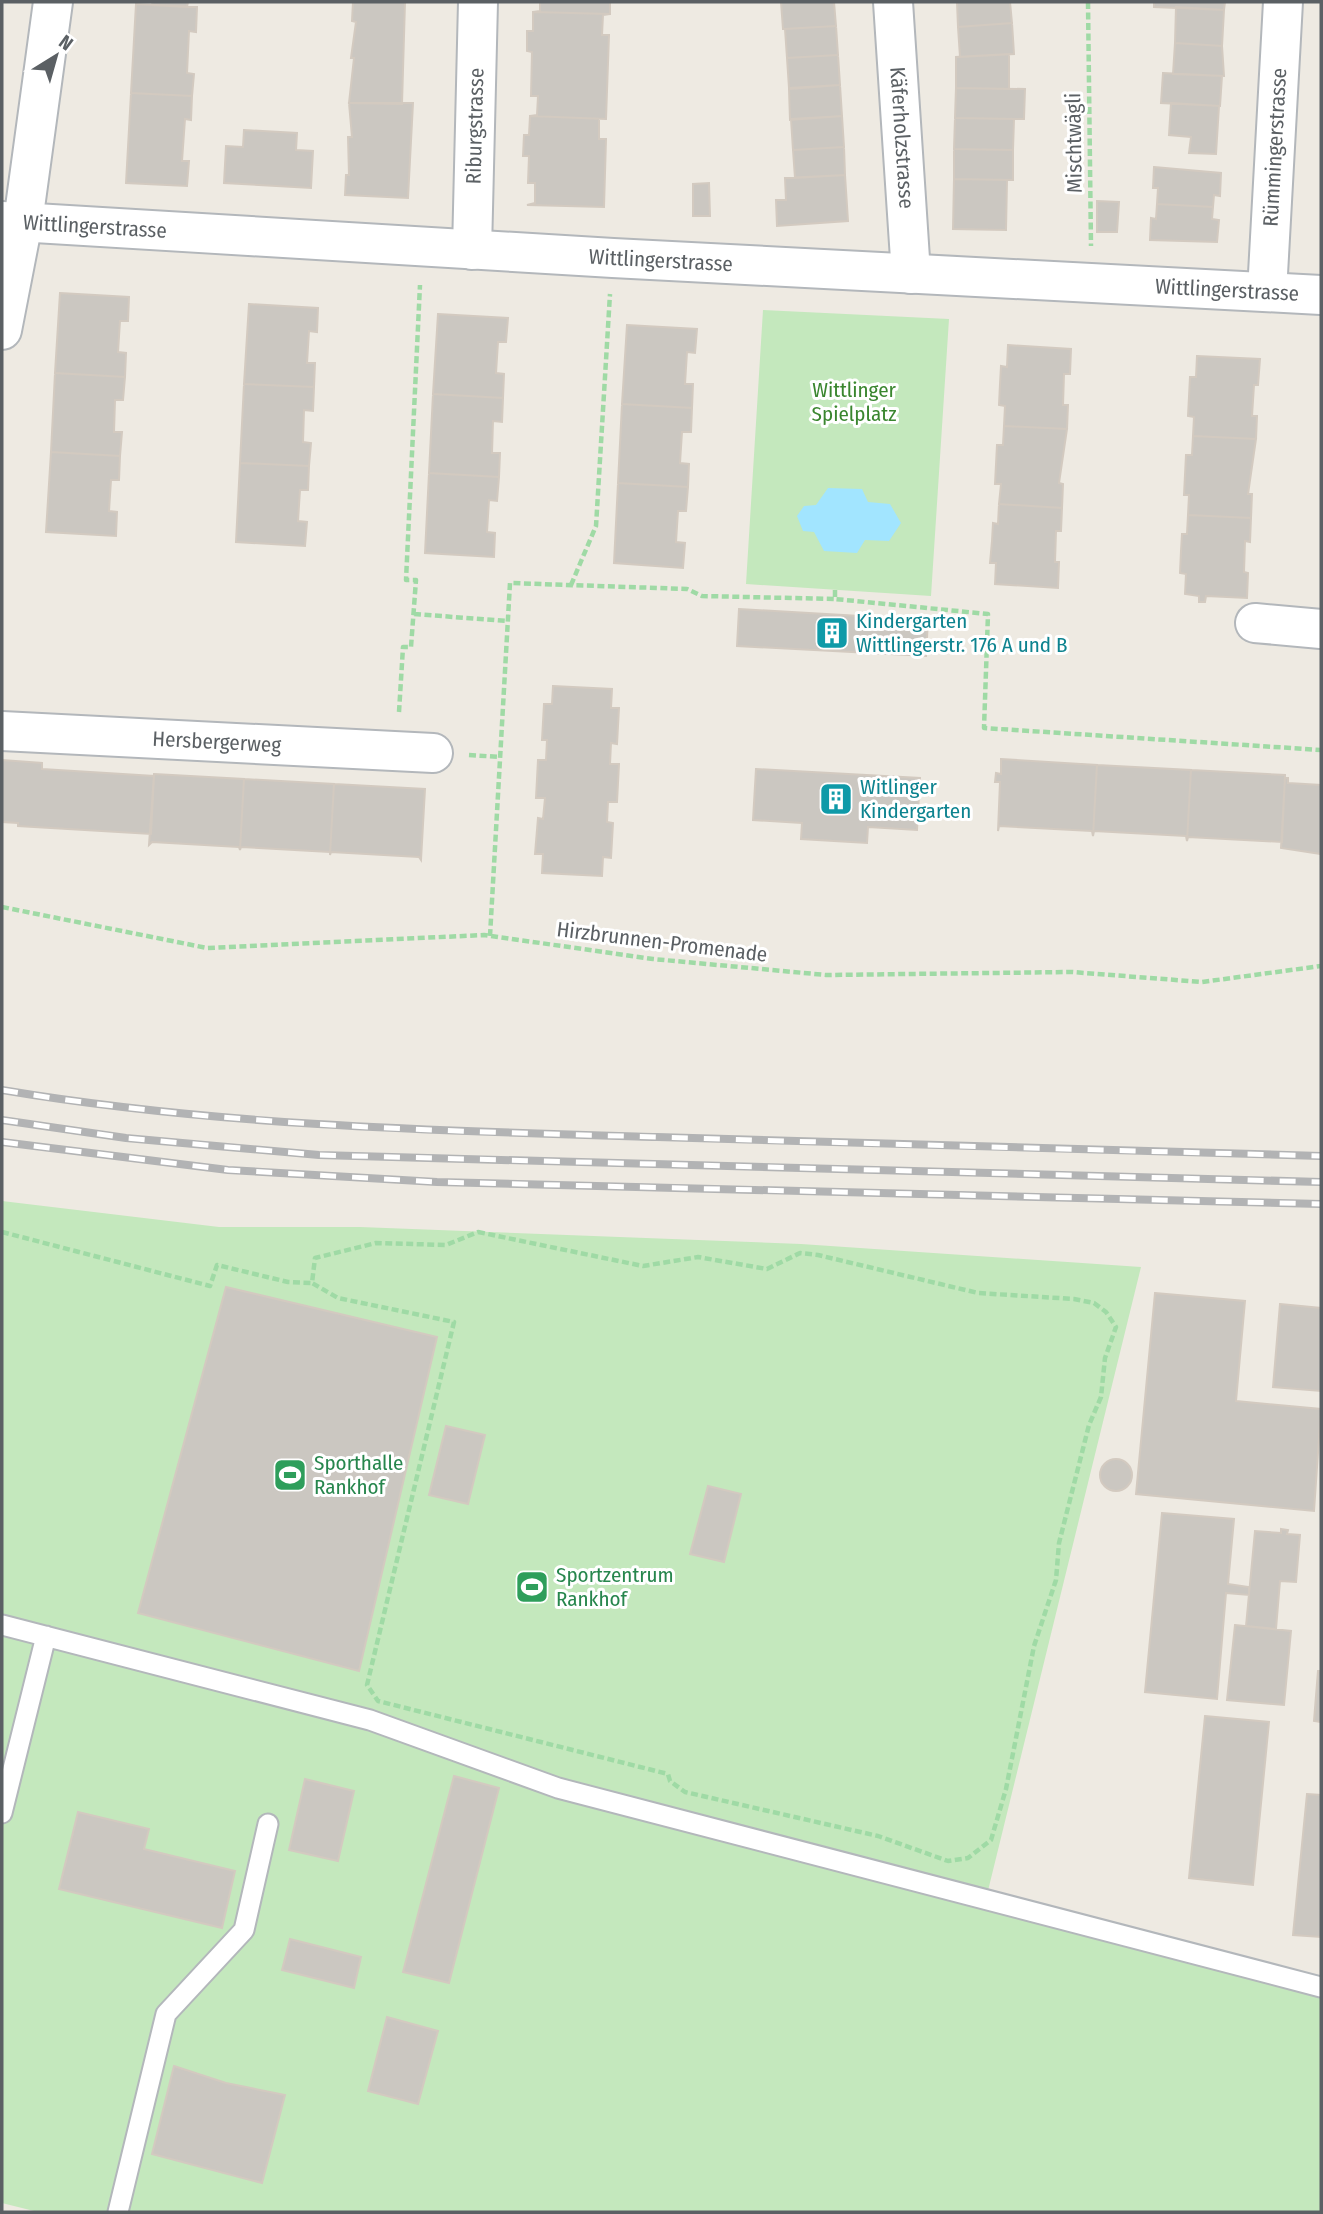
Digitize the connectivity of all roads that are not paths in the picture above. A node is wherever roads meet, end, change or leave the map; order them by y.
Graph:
1 (53, 2) edge
2 (478, 2) edge
3 (894, 2) edge
4 (1283, 2) edge
5 (12, 221) edge
6 (471, 250) junction
7 (911, 274) junction
8 (1267, 292) junction
9 (1321, 295) edge
10 (2, 330) edge
11 (1255, 624) dead end
12 (1321, 629) edge
13 (2, 731) edge
14 (433, 754) dead end
15 (2, 1625) edge
16 (46, 1636) junction
17 (2, 1813) edge
18 (268, 1824) dead end
19 (1321, 1987) edge
20 (118, 2212) edge

1 - 5 street
2 - 6 street, Riburgstrasse
3 - 7 street, Käferholzstrasse
4 - 8 street, Rümmingerstrasse
5 - 6 street, Wittlingerstrasse
5 - 10 street
6 - 7 street, Wittlingerstrasse
7 - 8 street, Wittlingerstrasse
8 - 9 street, Wittlingerstrasse
11 - 12 street
13 - 14 street, Hersbergerweg
15 - 16 lane
16 - 17 lane
16 - 19 lane
18 - 20 lane

